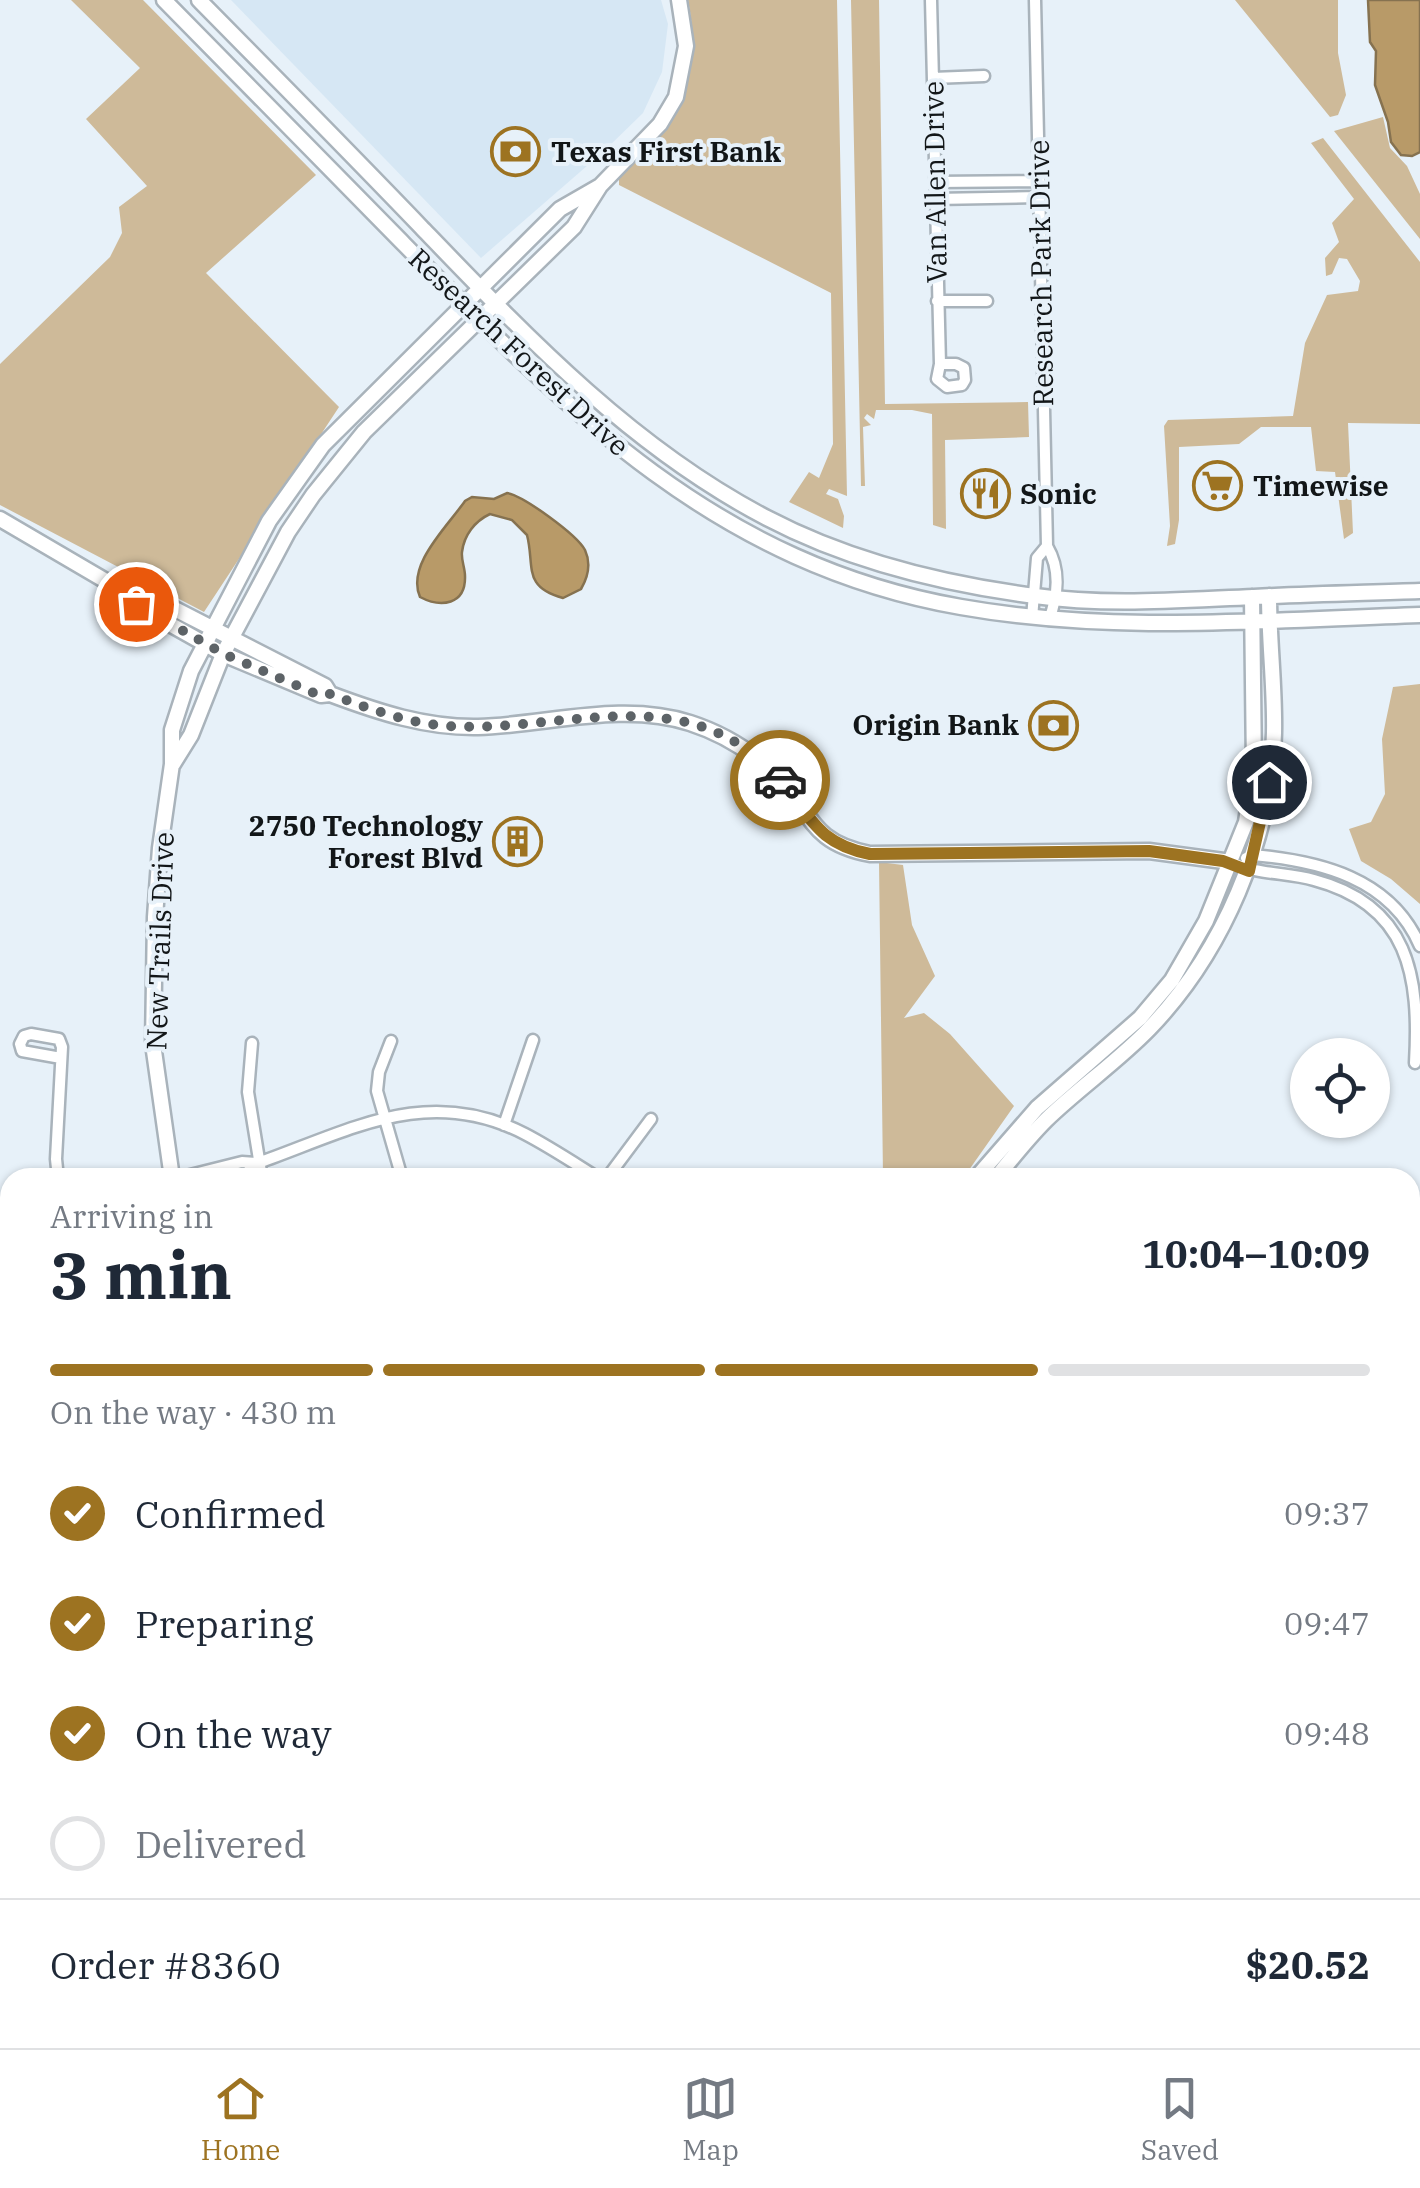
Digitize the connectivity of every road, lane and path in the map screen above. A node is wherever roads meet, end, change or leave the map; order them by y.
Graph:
1 (164, 0) edge
2 (199, 0) edge
3 (679, 0) edge
4 (932, 0) edge
5 (1035, 0) edge
6 (230, 67) junction
7 (267, 69) junction
8 (984, 76) dead end
9 (933, 78) junction
10 (1038, 181) junction
11 (935, 182) junction
12 (600, 186) junction
13 (1038, 198) junction
14 (936, 199) junction
15 (480, 288) junction
16 (937, 301) junction
17 (986, 301) dead end
18 (496, 303) junction
19 (463, 304) junction
20 (479, 319) junction
21 (940, 364) dead end
22 (323, 445) junction
23 (346, 455) junction
24 (335, 468) junction
25 (0, 519) edge
26 (1047, 546) junction
27 (1420, 591) edge
28 (1035, 596) junction
29 (1268, 596) junction
30 (1252, 597) junction
31 (1056, 598) junction
32 (1420, 615) edge
33 (1032, 618) junction
34 (1049, 620) junction
35 (1252, 620) junction
36 (1269, 620) junction
37 (207, 636) junction
38 (227, 647) junction
39 (172, 764) junction
40 (1253, 855) junction
41 (1230, 862) junction
42 (1249, 871) junction
43 (1420, 946) edge
44 (1176, 985) junction
45 (533, 1040) dead end
46 (390, 1042) dead end
47 (252, 1043) dead end
48 (60, 1058) dead end
49 (1415, 1063) dead end
50 (1042, 1113) junction
51 (383, 1118) junction
52 (650, 1119) dead end
53 (504, 1125) junction
54 (258, 1163) junction
55 (57, 1168) edge
56 (173, 1168) edge
57 (217, 1168) edge
58 (252, 1168) edge
59 (259, 1168) edge
60 (399, 1168) edge
61 (581, 1168) edge
62 (613, 1168) edge
63 (986, 1168) edge
64 (1003, 1168) edge

1 - 6 street, Research Forest Drive
2 - 7 street, Research Forest Drive
3 - 12 street, New Trails Drive
4 - 9 street, Van Allen Drive
5 - 10 street, Research Park Drive
6 - 7 street
6 - 19 street, Research Forest Drive
7 - 15 street, Research Forest Drive
8 - 9 street
9 - 11 street, Van Allen Drive
10 - 11 street
10 - 13 street, Research Park Drive
11 - 14 street, Van Allen Drive
12 - 15 street, New Trails Drive
12 - 18 street, New Trails Drive
13 - 14 street
13 - 26 street, Research Park Drive
14 - 16 street, Van Allen Drive
15 - 18 street, Research Forest Drive
15 - 19 street, New Trails Drive
16 - 17 street
16 - 21 street, Van Allen Drive
18 - 20 street, New Trails Drive
18 - 28 street, Research Forest Drive
19 - 20 street, Research Forest Drive
19 - 22 street, New Trails Drive
20 - 23 street, New Trails Drive
20 - 33 street, Research Forest Drive
22 - 23 street
22 - 24 street
22 - 37 street, New Trails Drive
23 - 24 street, New Trails Drive
24 - 38 street, New Trails Drive
25 - 37 street
26 - 28 street, Research Park Drive
26 - 31 street, Research Park Drive
27 - 29 street, Research Forest Drive
28 - 31 street, Research Forest Drive
28 - 33 street, Research Park Drive
29 - 30 street, Research Forest Drive
29 - 36 street
30 - 31 street, Research Forest Drive
30 - 35 street
31 - 34 street, Research Park Drive
32 - 36 street, Research Forest Drive
33 - 34 street, Research Forest Drive
34 - 35 street, Research Forest Drive
35 - 36 street, Research Forest Drive
35 - 41 street
36 - 40 street
37 - 38 street
37 - 39 street, New Trails Drive
38 - 39 street, New Trails Drive
38 - 41 street
39 - 56 street, New Trails Drive
40 - 41 street
40 - 42 street
40 - 43 street
41 - 42 street
41 - 44 street
42 - 44 street
42 - 49 street
44 - 50 street
45 - 53 street
46 - 51 street
47 - 54 street
48 - 55 street
50 - 63 street
50 - 64 street
51 - 53 street
51 - 54 street
51 - 60 street
52 - 62 street
53 - 61 street
54 - 57 street
54 - 58 street
54 - 59 street

